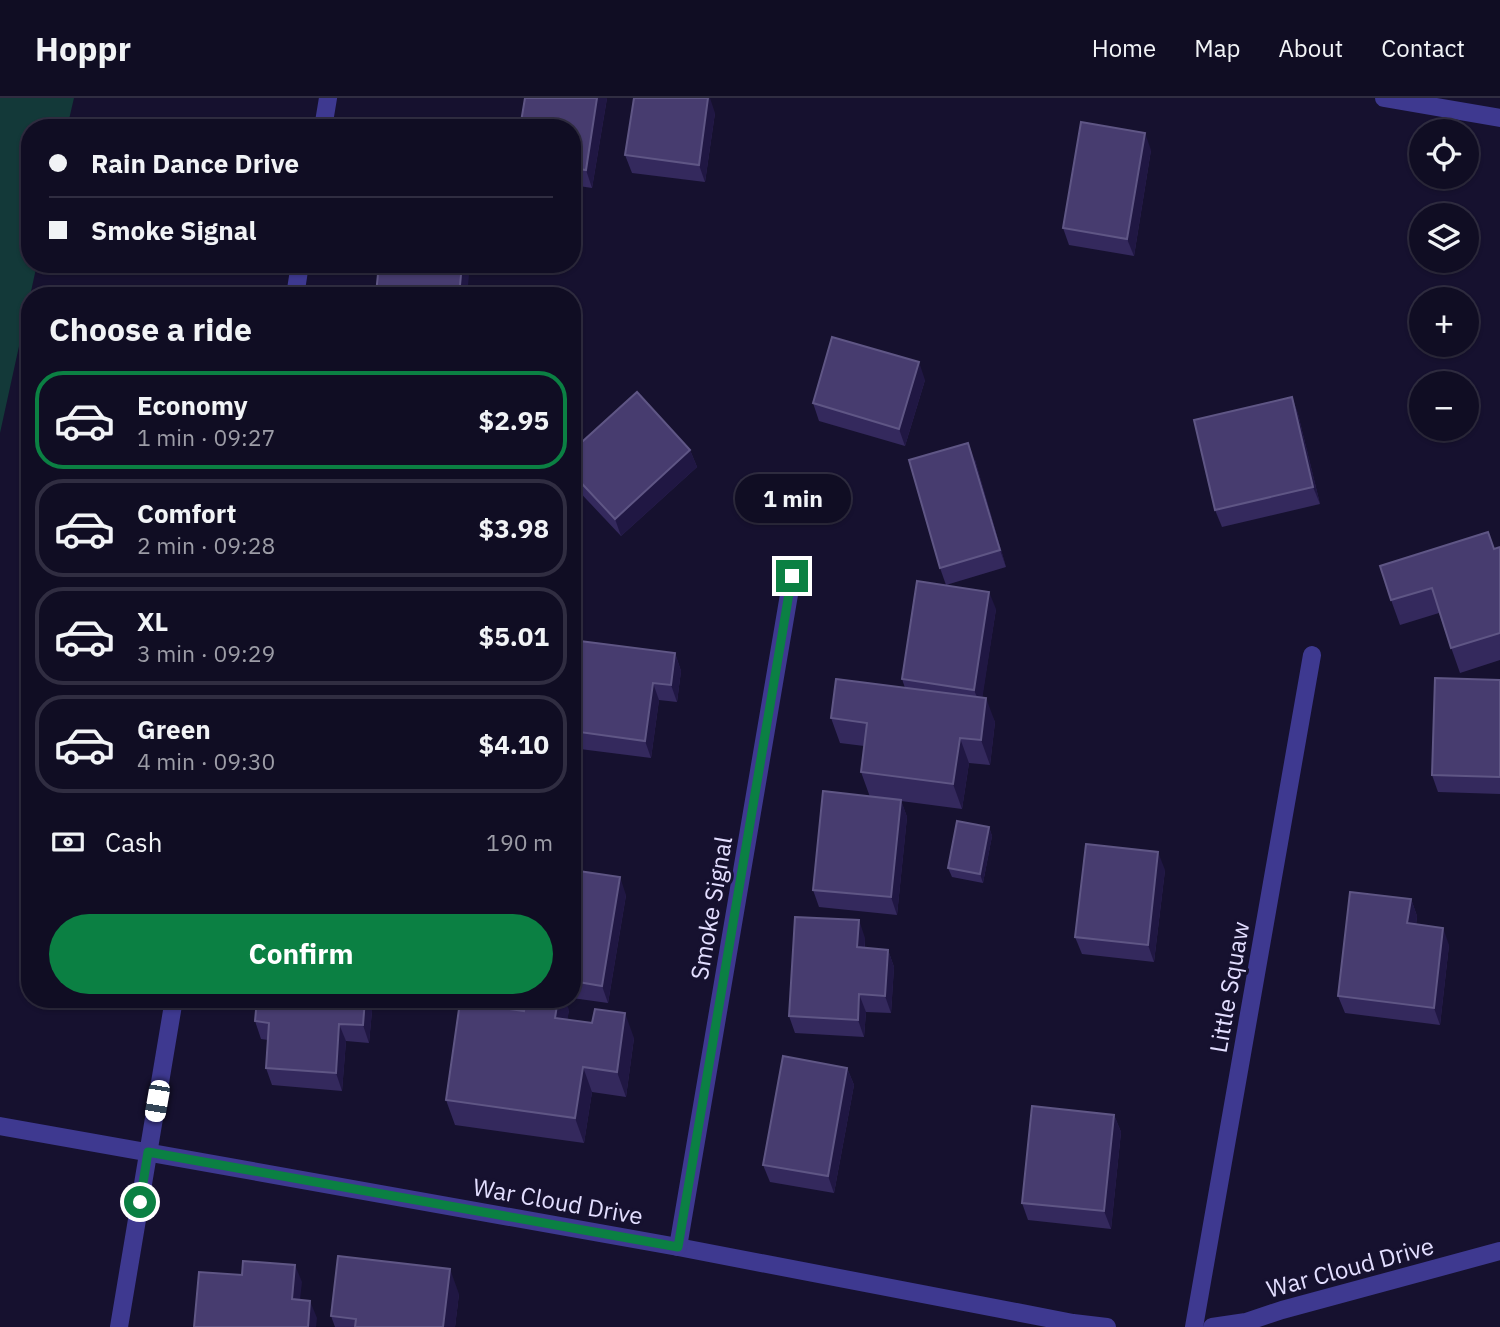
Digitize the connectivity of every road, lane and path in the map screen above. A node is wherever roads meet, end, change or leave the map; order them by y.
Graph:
1 (328, 98) edge
2 (1384, 98) edge
3 (1500, 118) edge
4 (324, 119) edge
5 (792, 576) dead end
6 (1312, 655) dead end
7 (172, 1008) edge
8 (0, 1126) edge
9 (148, 1152) junction
10 (678, 1247) junction
11 (1500, 1251) edge
12 (119, 1327) edge
13 (1107, 1327) edge
14 (1194, 1327) edge
15 (1212, 1327) edge

1 - 4 street
2 - 3 street
5 - 10 street, Smoke Signal
6 - 14 street, Little Squaw
7 - 9 street
8 - 9 street, War Cloud Drive
9 - 10 street, War Cloud Drive
9 - 12 street
10 - 13 street, War Cloud Drive
11 - 15 street, War Cloud Drive

